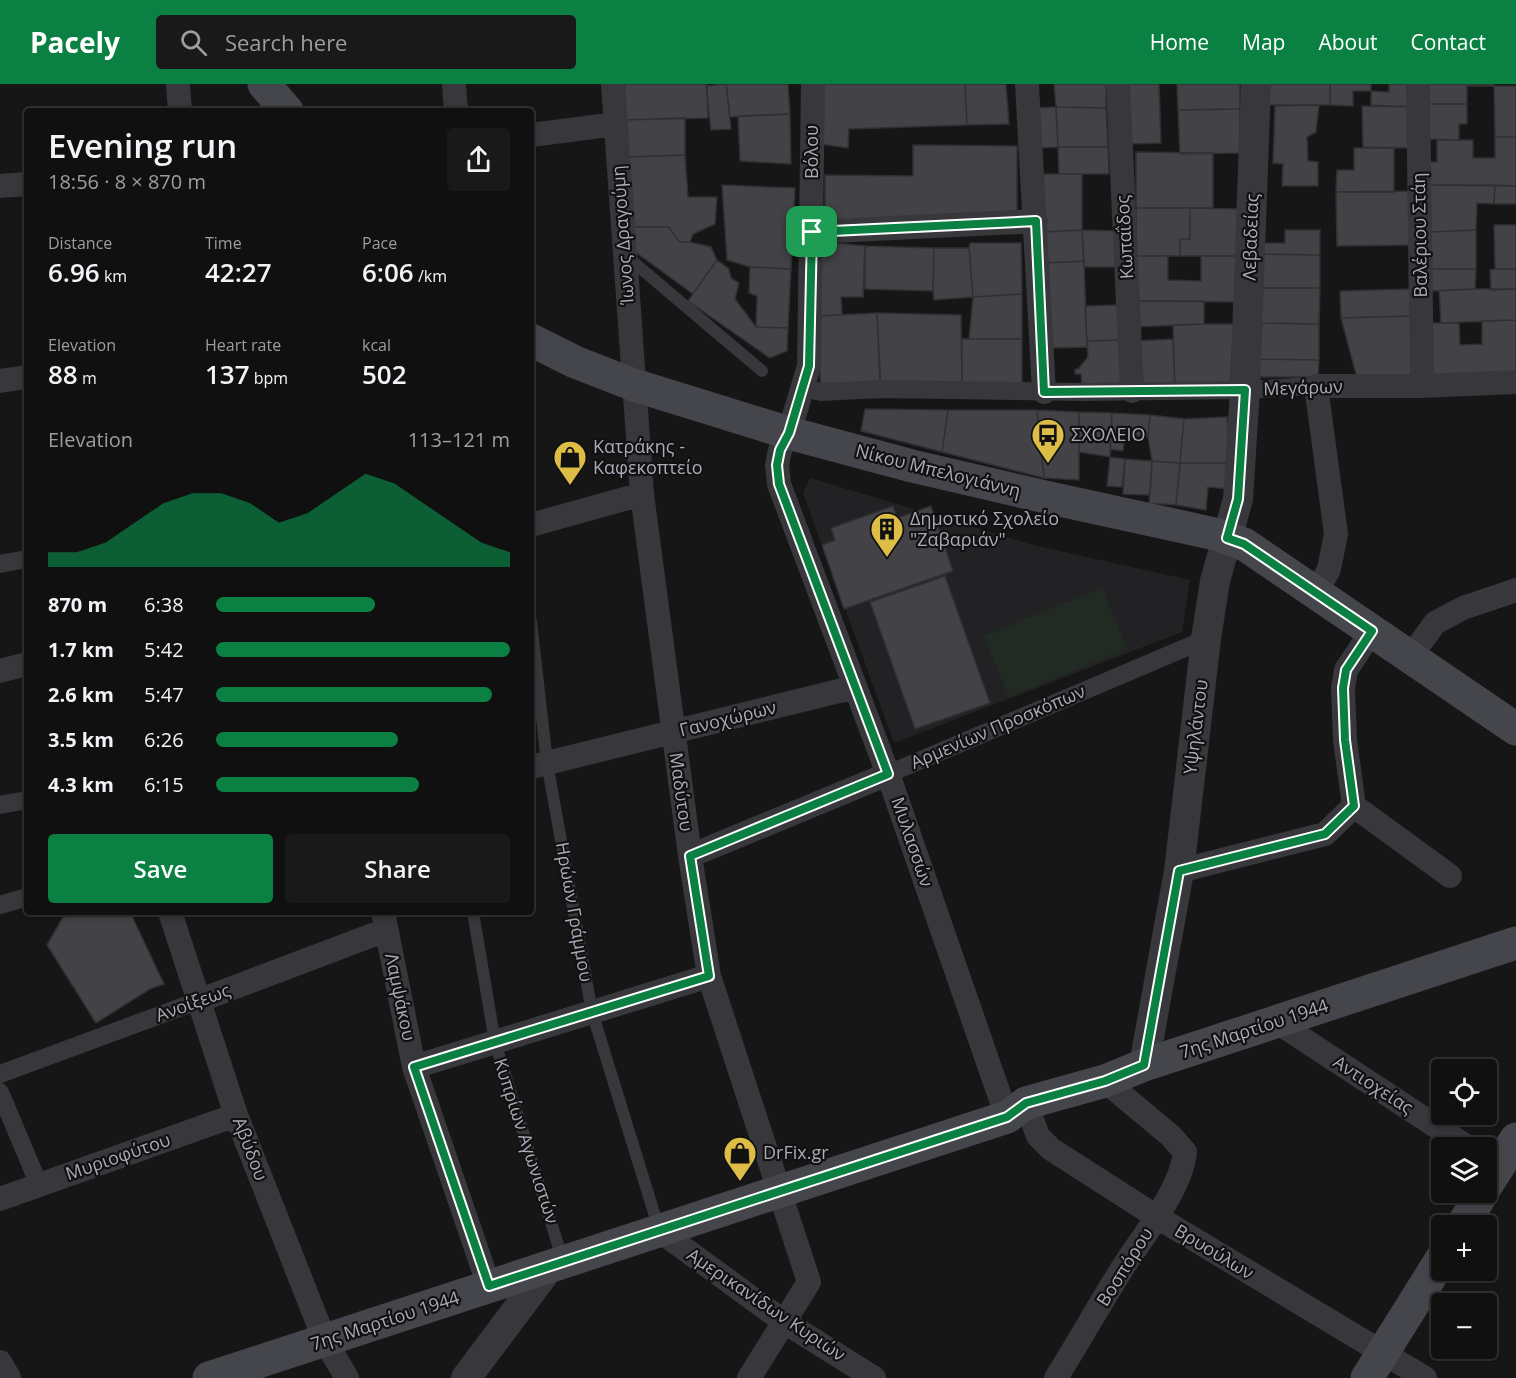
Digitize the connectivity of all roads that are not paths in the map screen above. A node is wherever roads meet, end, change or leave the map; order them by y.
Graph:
1 (178, 84) edge
2 (264, 84) edge
3 (454, 84) edge
4 (612, 84) edge
5 (813, 84) edge
6 (1027, 84) edge
7 (1118, 84) edge
8 (1256, 84) edge
9 (1418, 84) edge
10 (180, 108) edge
11 (284, 108) edge
12 (456, 108) edge
13 (616, 124) junction
14 (534, 135) edge
15 (24, 184) edge
16 (0, 186) edge
17 (1036, 221) junction
18 (812, 232) junction
19 (625, 256) junction
20 (534, 342) edge
21 (762, 371) dead end
22 (24, 377) edge
23 (0, 381) edge
24 (1516, 382) edge
25 (634, 385) junction
26 (1316, 386) junction
27 (1422, 387) junction
28 (803, 388) junction
29 (1245, 390) junction
30 (1132, 391) junction
31 (1044, 392) junction
32 (789, 433) junction
33 (642, 494) junction
34 (534, 524) edge
35 (1227, 538) junction
36 (24, 560) edge
37 (0, 564) edge
38 (1516, 590) edge
39 (1316, 593) junction
40 (1372, 631) junction
41 (1206, 639) junction
42 (1411, 656) junction
43 (24, 665) edge
44 (0, 671) edge
45 (534, 675) edge
46 (855, 687) junction
47 (1516, 729) edge
48 (673, 732) junction
49 (539, 765) edge
50 (888, 774) junction
51 (24, 801) edge
52 (0, 805) edge
53 (1354, 806) junction
54 (690, 856) junction
55 (1179, 871) junction
56 (1450, 876) dead end
57 (24, 898) edge
58 (0, 905) edge
59 (171, 915) edge
60 (474, 915) edge
61 (385, 921) edge
62 (1516, 944) edge
63 (709, 976) junction
64 (198, 1001) junction
65 (592, 1012) junction
66 (1277, 1022) junction
67 (495, 1042) junction
68 (1144, 1065) junction
69 (414, 1067) junction
70 (0, 1074) edge
71 (1105, 1081) junction
72 (0, 1092) edge
73 (1016, 1110) junction
74 (237, 1115) junction
75 (1452, 1137) edge
76 (1516, 1139) edge
77 (1497, 1165) edge
78 (39, 1185) junction
79 (779, 1191) junction
80 (0, 1199) edge
81 (1157, 1217) junction
82 (660, 1231) junction
83 (557, 1264) junction
84 (1431, 1275) edge
85 (489, 1286) junction
86 (783, 1321) junction
87 (325, 1341) junction
88 (0, 1362) edge
89 (1374, 1366) edge
90 (9, 1378) edge
91 (209, 1378) edge
92 (347, 1378) edge
93 (466, 1378) edge
94 (749, 1378) edge
95 (874, 1378) edge
96 (1056, 1378) edge
97 (1425, 1378) edge

1 - 10 street
2 - 11 main road
3 - 12 street
4 - 13 street, Ίωνος Δραγούμη
5 - 18 street, Βόλου
6 - 17 street
7 - 30 street, Κωπαΐδος
8 - 29 street, Λεβαδείας
9 - 27 street, Βαλέριου Στάη
13 - 14 street
13 - 19 street, Ίωνος Δραγούμη
15 - 16 street
17 - 18 street
17 - 31 street
18 - 28 street, Βόλου
19 - 21 lane
19 - 25 street, Ίωνος Δραγούμη
20 - 25 main road, Νίκου Μπελογιάννη
22 - 23 street
24 - 27 street, Μεγάρων
25 - 32 main road, Νίκου Μπελογιάννη
25 - 33 street, Μαδύτου
26 - 27 street, Μεγάρων
26 - 29 street, Μεγάρων
26 - 39 street
28 - 31 street, Μεγάρων
28 - 32 street, Βόλου
29 - 30 street, Μεγάρων
29 - 35 street, Υψηλάντου
30 - 31 street, Μεγάρων
32 - 35 main road, Νίκου Μπελογιάννη
32 - 46 street, Μυλασσών
33 - 34 street
33 - 48 street, Μαδύτου
35 - 39 main road, Νίκου Μπελογιάννη
35 - 41 street, Υψηλάντου
36 - 37 street
38 - 42 street
39 - 40 main road, Νίκου Μπελογιάννη
40 - 42 main road, Νίκου Μπελογιάννη
40 - 53 street
41 - 50 street, Αρμενίων Προσκόπων
41 - 55 street, Υψηλάντου
42 - 47 main road, Νίκου Μπελογιάννη
43 - 44 street
45 - 49 lane, Ηρώων Γράμμου
46 - 48 street, Γανοχώρων
46 - 50 street, Μυλασσών
48 - 49 street, Γανοχώρων
48 - 54 street, Μαδύτου
49 - 65 lane, Ηρώων Γράμμου
50 - 54 street, Αρμενίων Προσκόπων
50 - 73 street, Μυλασσών
51 - 52 street
53 - 55 street
53 - 56 street
54 - 63 street, Μαδύτου
55 - 68 street, Υψηλάντου
57 - 58 street
59 - 64 street, Αβύδου
60 - 67 lane, Κυπρίων Αγωνιστών
61 - 64 street, Ανοίξεως
61 - 69 street, Λαμψάκου
62 - 66 main road, 7ης Μαρτίου 1944
63 - 65 street
63 - 79 street, Μαδύτου
64 - 70 street, Ανοίξεως
64 - 74 street, Αβύδου
65 - 67 street
65 - 82 lane, Ηρώων Γράμμου
66 - 68 main road, 7ης Μαρτίου 1944
66 - 75 street, Αντιοχείας
67 - 69 street
67 - 83 lane, Κυπρίων Αγωνιστών
68 - 71 main road, 7ης Μαρτίου 1944
69 - 85 street, Λαμψάκου
71 - 73 main road, 7ης Μαρτίου 1944
71 - 81 street, Βοσπόρου
72 - 78 street
73 - 79 main road, 7ης Μαρτίου 1944
73 - 81 street, Βρυούλων
74 - 78 street, Μυριοφύτου
74 - 87 street, Αβύδου
76 - 77 main road
78 - 80 street, Μυριοφύτου
79 - 82 main road, 7ης Μαρτίου 1944
79 - 86 street, Μαδύτου
81 - 89 street, Βρυούλων
81 - 96 street, Βοσπόρου
82 - 83 main road, 7ης Μαρτίου 1944
82 - 86 street, Αμερικανίδων Κυριών
83 - 85 main road, 7ης Μαρτίου 1944
83 - 93 street
84 - 89 main road
85 - 87 main road, 7ης Μαρτίου 1944
86 - 94 street
86 - 95 street, Αμερικανίδων Κυριών
87 - 91 main road, 7ης Μαρτίου 1944
87 - 92 street, Αβύδου
88 - 90 street
89 - 97 street, Βρυούλων

